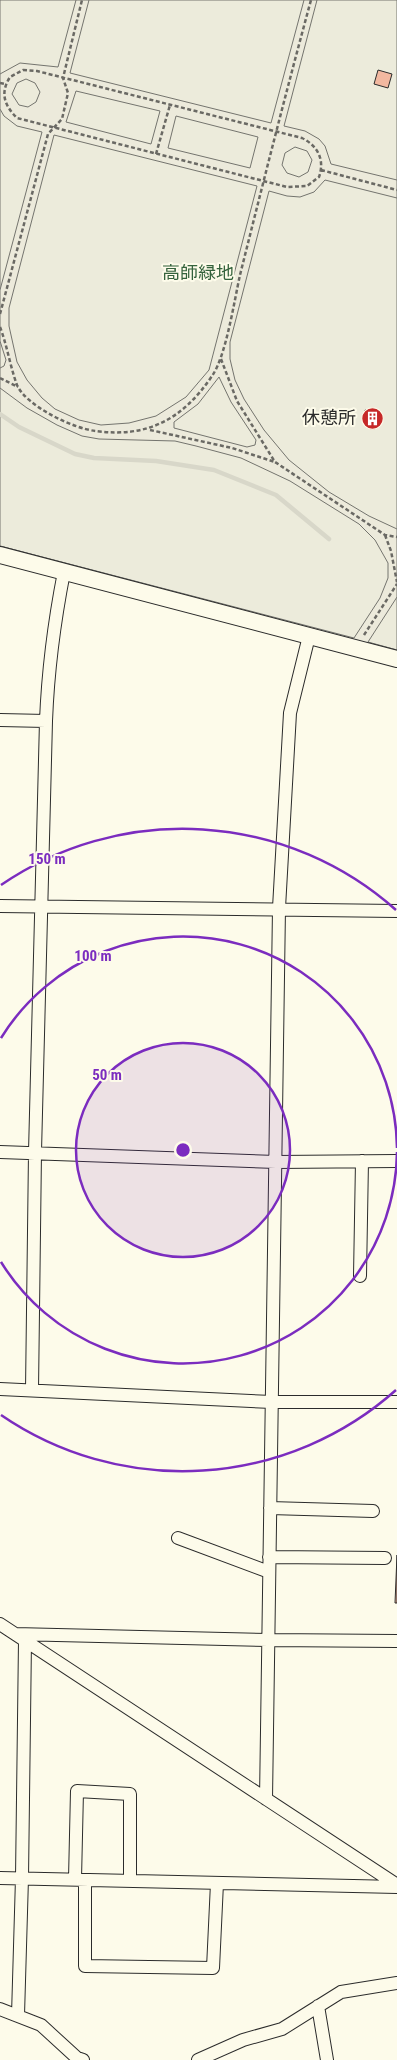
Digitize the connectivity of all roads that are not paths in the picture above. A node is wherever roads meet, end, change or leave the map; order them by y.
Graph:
1 (0, 555) edge
2 (64, 572) junction
3 (309, 636) junction
4 (397, 659) edge
5 (0, 720) edge
6 (46, 721) junction
7 (0, 906) edge
8 (42, 907) junction
9 (279, 908) junction
10 (397, 911) edge
11 (0, 1152) edge
12 (35, 1152) junction
13 (362, 1161) junction
14 (397, 1161) edge
15 (276, 1162) junction
16 (360, 1276) dead end
17 (0, 1389) edge
18 (32, 1390) junction
19 (272, 1402) junction
20 (397, 1402) edge
21 (270, 1508) junction
22 (373, 1510) dead end
23 (178, 1538) dead end
24 (270, 1557) junction
25 (385, 1558) dead end
26 (269, 1572) junction
27 (0, 1624) edge
28 (0, 1634) edge
29 (20, 1637) junction
30 (268, 1640) junction
31 (397, 1641) edge
32 (266, 1799) junction
33 (0, 1878) edge
34 (22, 1878) junction
35 (80, 1880) junction
36 (130, 1880) junction
37 (216, 1883) junction
38 (397, 1886) edge
39 (397, 1983) edge
40 (318, 2006) junction
41 (0, 2009) edge
42 (18, 2015) junction
43 (83, 2060) edge
44 (198, 2060) edge
45 (327, 2060) edge

1 - 2 street
2 - 3 street
2 - 6 street
3 - 4 street
3 - 9 street
5 - 6 street
6 - 8 street
7 - 8 street
8 - 9 street
8 - 12 street
9 - 10 street
9 - 15 street
11 - 12 street
12 - 15 street
12 - 18 street
13 - 14 street
13 - 15 street
13 - 16 street
15 - 19 street
17 - 18 street
18 - 19 street
19 - 20 street
19 - 21 street
21 - 22 street
21 - 24 street
23 - 26 street
24 - 25 street
24 - 26 street
26 - 30 street
27 - 29 street
28 - 29 street
29 - 30 street
29 - 32 street
29 - 34 street
30 - 31 street
30 - 32 street
32 - 38 street
33 - 34 street
34 - 35 street
34 - 42 street
35 - 36 street
35 - 36 street
35 - 37 street
36 - 37 street
37 - 38 street
39 - 40 street
40 - 44 street
40 - 45 street
41 - 42 street
42 - 43 street

